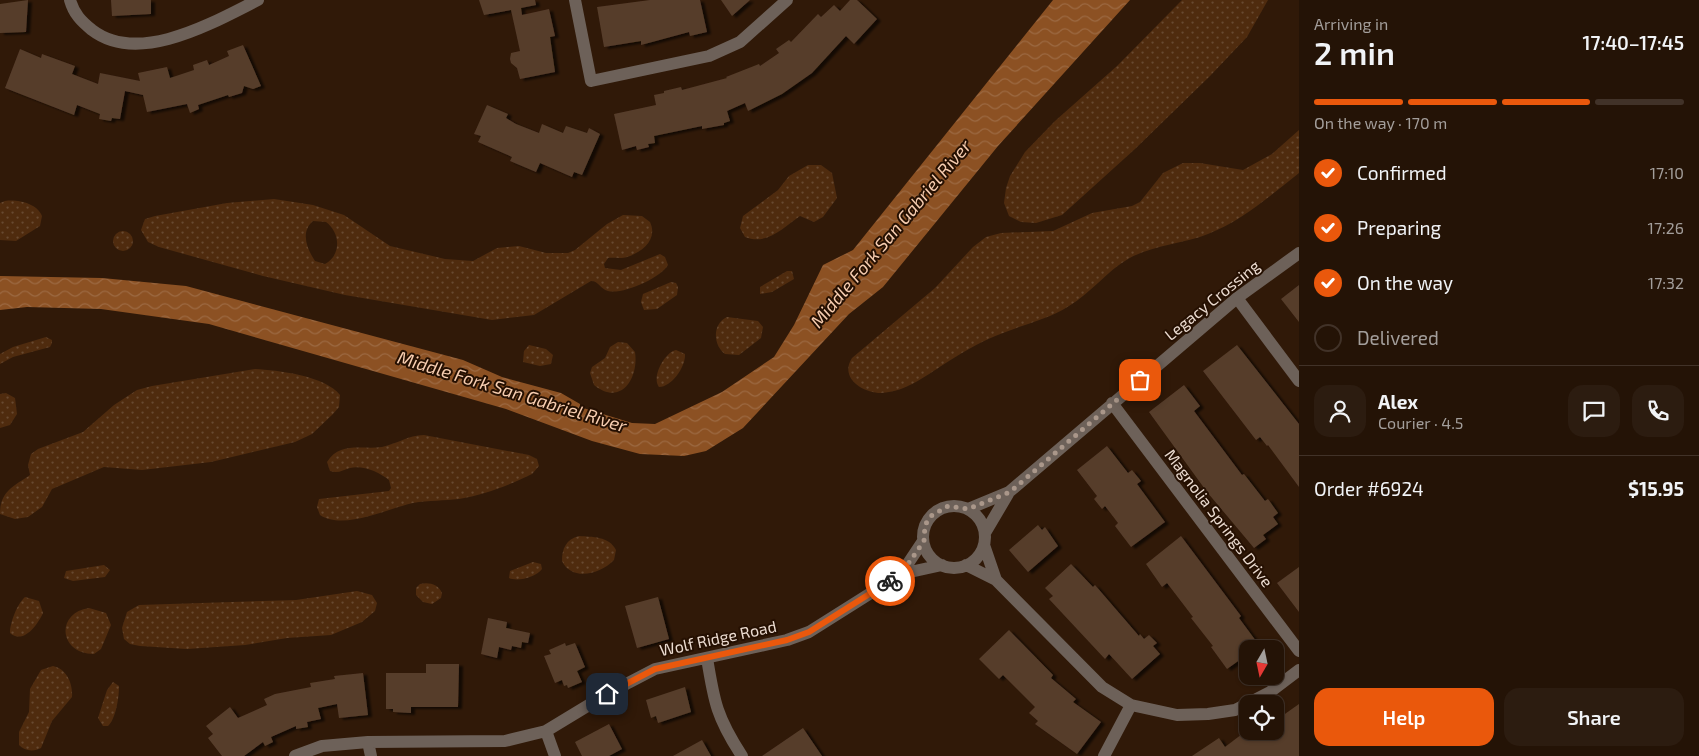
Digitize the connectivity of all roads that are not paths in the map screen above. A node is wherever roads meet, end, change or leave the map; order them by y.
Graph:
1 (70, 0) edge
2 (258, 0) edge
3 (575, 0) edge
4 (787, 0) edge
5 (1299, 253) edge
6 (1237, 298) junction
7 (1299, 381) edge
8 (1112, 404) junction
9 (1010, 492) junction
10 (968, 509) junction
11 (984, 539) junction
12 (924, 541) junction
13 (942, 565) junction
14 (966, 565) junction
15 (901, 574) junction
16 (996, 580) junction
17 (1299, 651) edge
18 (707, 658) junction
19 (1299, 670) edge
20 (1131, 705) junction
21 (546, 731) junction
22 (368, 742) junction
23 (294, 756) edge
24 (371, 756) edge
25 (555, 756) edge
26 (742, 756) edge
27 (1104, 756) edge

1 - 2 street
3 - 4 street
5 - 6 street, Legacy Crossing
6 - 7 street
6 - 8 street, Legacy Crossing
8 - 9 street, Legacy Crossing
8 - 17 street, Magnolia Springs Drive
9 - 10 street, Legacy Crossing
9 - 11 street, Legacy Crossing
10 - 11 street
10 - 12 street, Legacy Crossing
11 - 14 street, Legacy Crossing
11 - 16 street
12 - 13 street
12 - 15 street, Wolf Ridge Road
13 - 14 street
13 - 15 street
14 - 16 street
15 - 18 street, Wolf Ridge Road
16 - 20 street
18 - 21 street, Wolf Ridge Road
18 - 26 street
19 - 20 street
20 - 27 street
21 - 22 street, Wolf Ridge Road
21 - 25 street
22 - 23 street, Wolf Ridge Road
22 - 24 street

